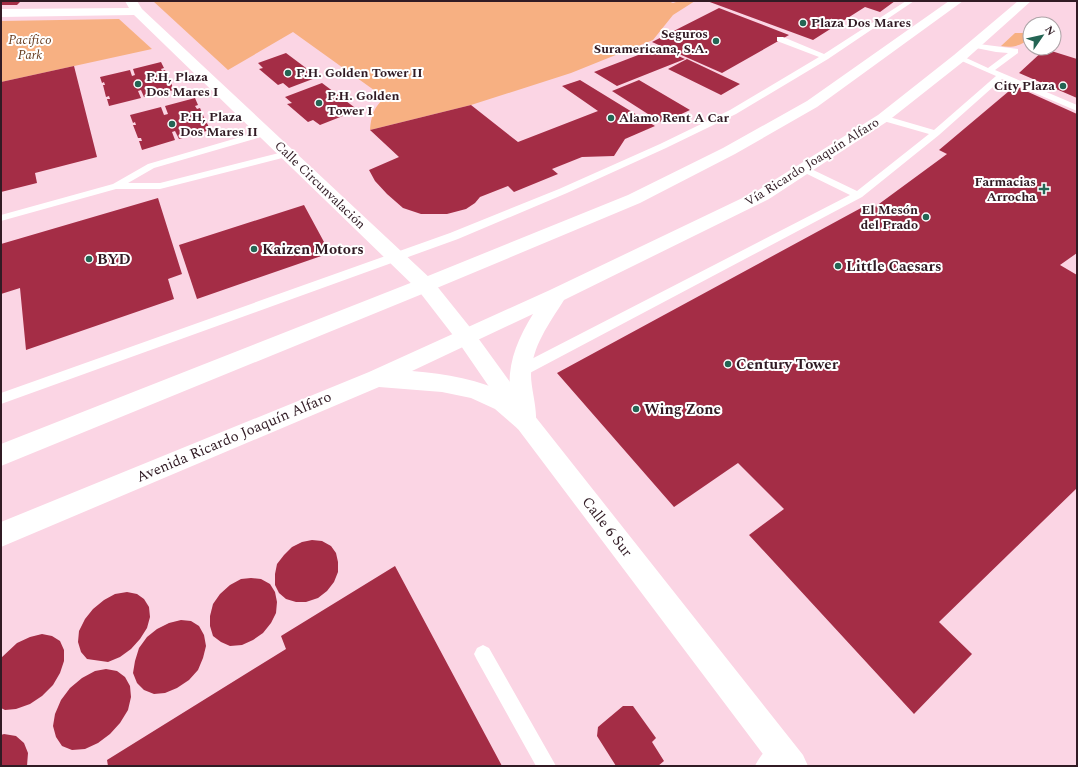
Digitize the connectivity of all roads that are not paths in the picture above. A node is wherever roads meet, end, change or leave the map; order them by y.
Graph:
1 (910, 1) edge
2 (956, 1) edge
3 (1025, 1) edge
4 (134, 6) edge
5 (1, 14) edge
6 (780, 40) dead end
7 (974, 45) junction
8 (825, 57) junction
9 (959, 58) junction
10 (989, 71) junction
11 (1001, 76) junction
12 (1077, 108) edge
13 (882, 118) junction
14 (265, 133) junction
15 (936, 133) junction
16 (287, 154) junction
17 (804, 169) junction
18 (116, 186) junction
19 (858, 195) junction
20 (1, 218) edge
21 (396, 257) junction
22 (425, 285) junction
23 (557, 295) junction
24 (466, 337) junction
25 (521, 371) junction
26 (377, 378) junction
27 (1, 399) edge
28 (526, 422) junction
29 (1, 455) edge
30 (1, 535) edge
31 (484, 654) dead end
32 (779, 761) edge
33 (546, 766) edge

1 - 8 lane
2 - 22 main road
3 - 7 main road, Vía Ricardo Joaquín Alfaro
4 - 5 main road
4 - 14 main road, Calle Circunvalación
6 - 8 lane
7 - 9 main road, Vía Ricardo Joaquín Alfaro
7 - 10 lane
8 - 21 lane
9 - 10 lane
9 - 13 main road, Vía Ricardo Joaquín Alfaro
10 - 11 lane
11 - 12 lane
11 - 15 lane
13 - 15 lane
13 - 17 main road, Vía Ricardo Joaquín Alfaro
14 - 16 main road, Calle Circunvalación
14 - 18 lane
15 - 19 lane
16 - 18 lane
16 - 21 main road, Calle Circunvalación
17 - 19 lane
17 - 23 main road, Vía Ricardo Joaquín Alfaro
18 - 20 lane
19 - 25 lane
21 - 22 main road, Calle Circunvalación
21 - 27 lane
22 - 24 main road, Calle 6 Sur
22 - 29 main road
23 - 24 main road, Vía Ricardo Joaquín Alfaro
23 - 25 main road
24 - 26 main road, Avenida Ricardo Joaquín Alfaro
24 - 28 main road, Calle 6 Sur
25 - 28 main road
26 - 28 main road
26 - 30 main road, Avenida Ricardo Joaquín Alfaro
28 - 32 main road, Calle 6 Sur
31 - 33 lane

